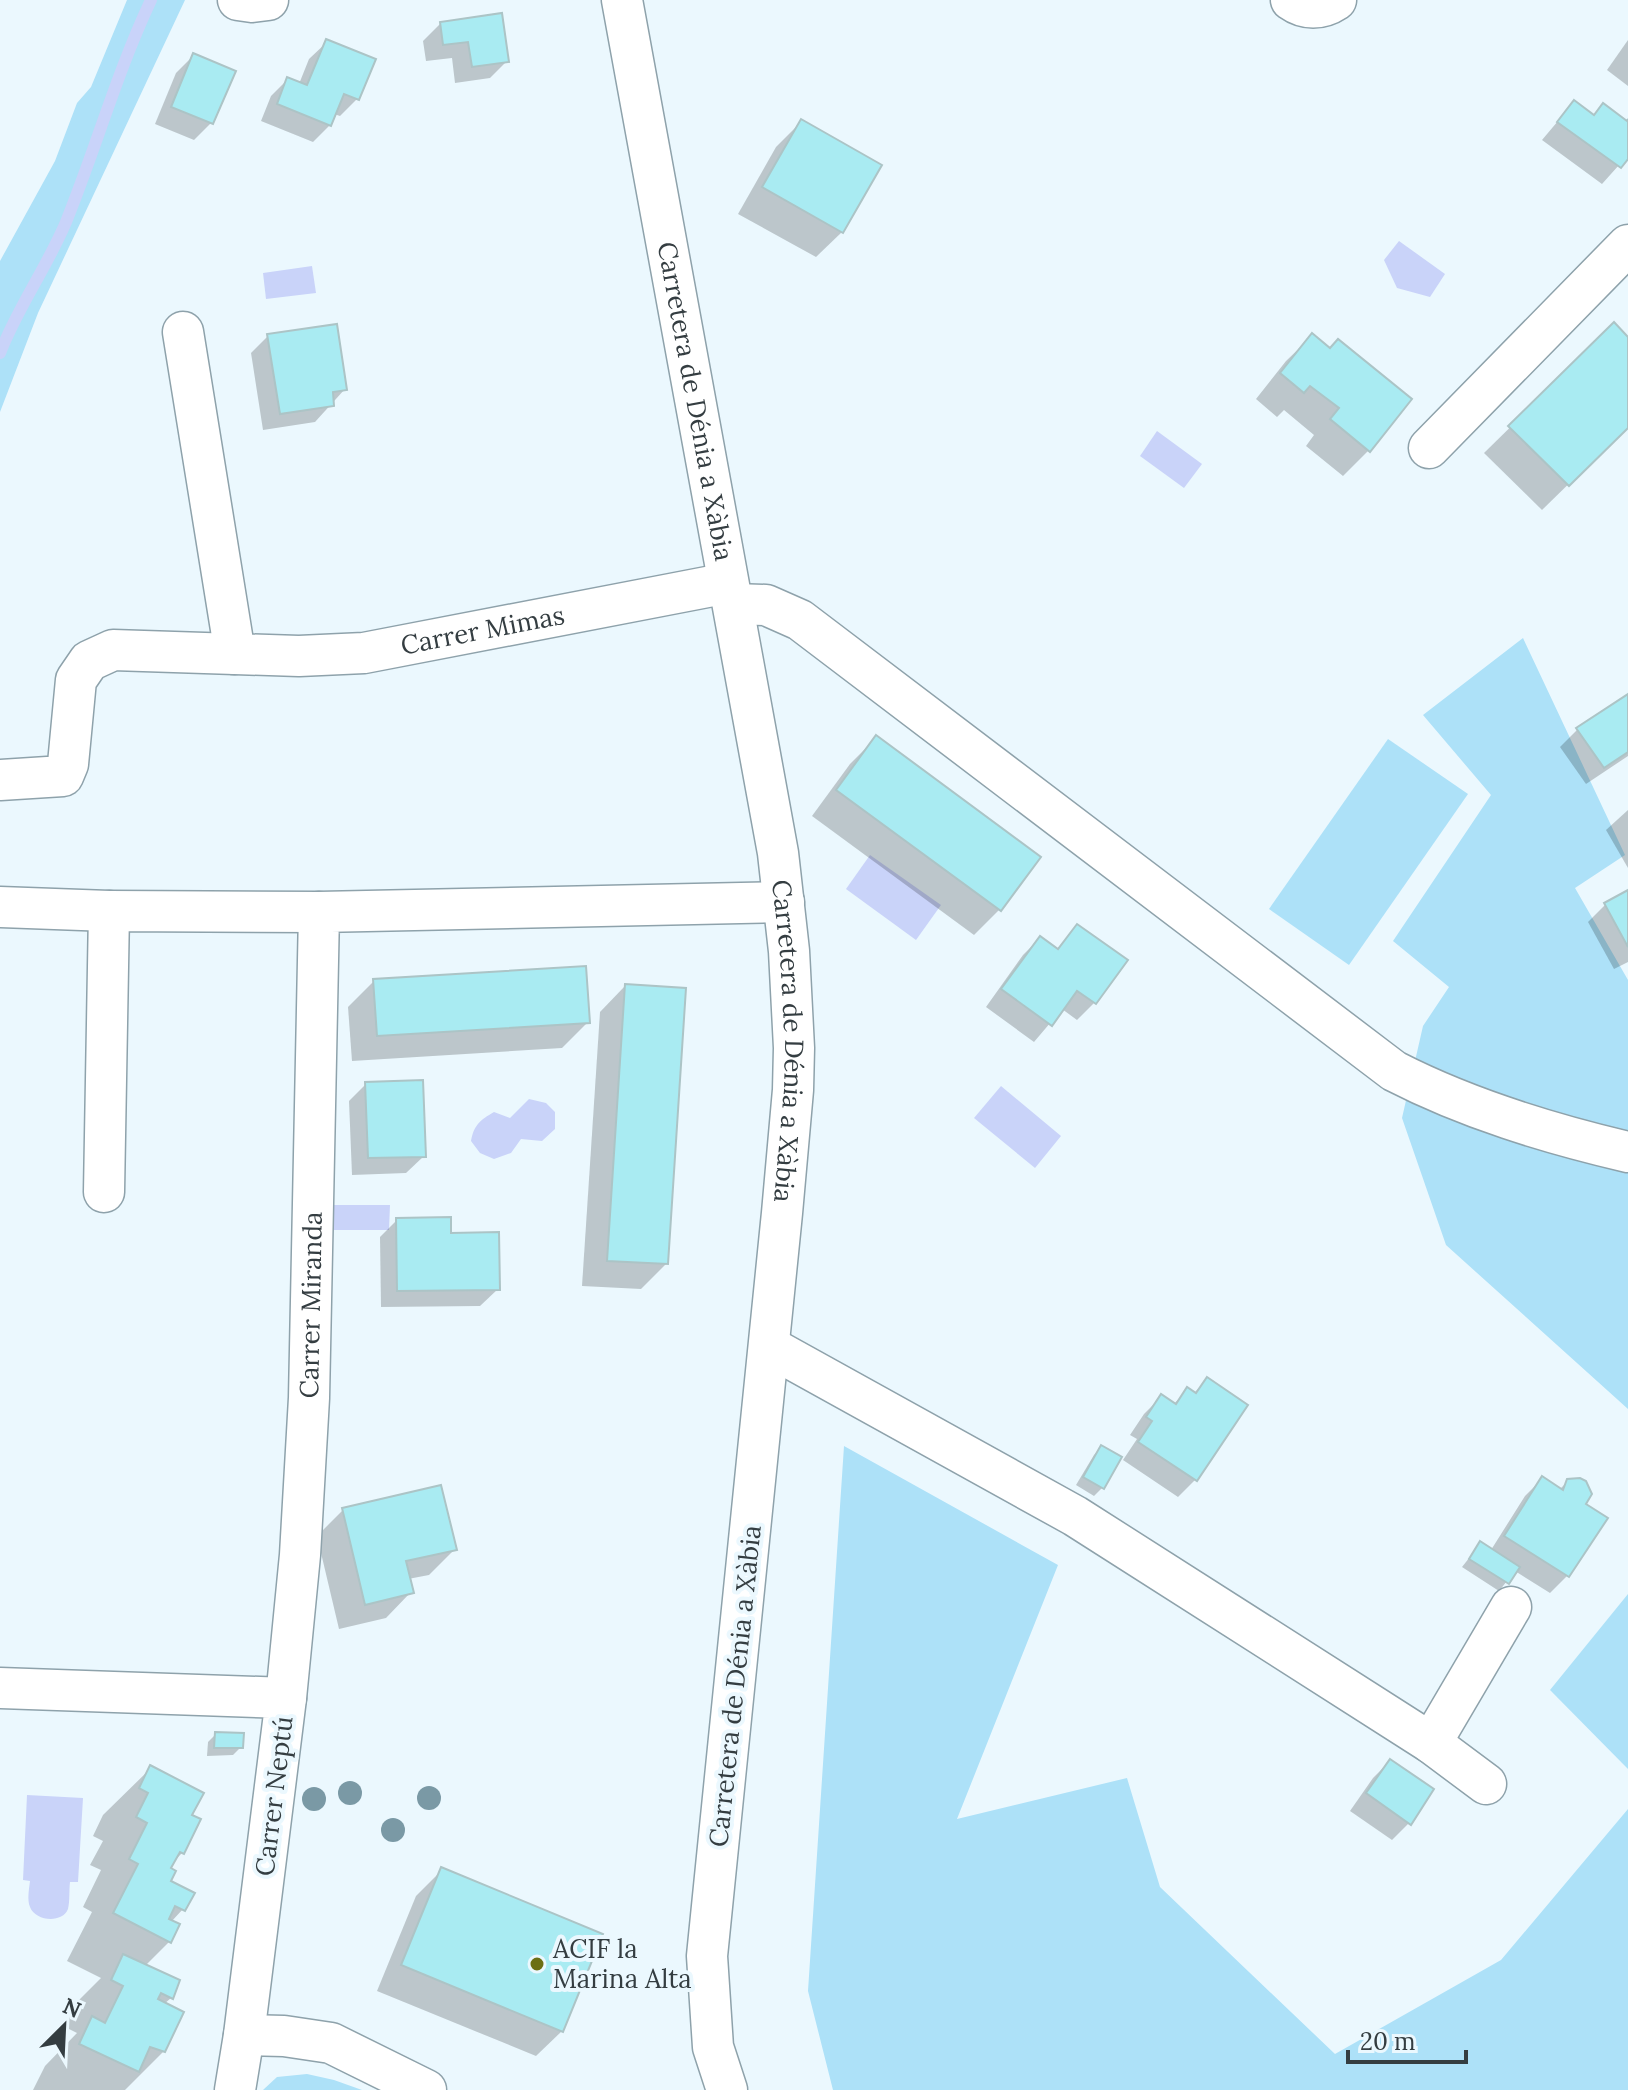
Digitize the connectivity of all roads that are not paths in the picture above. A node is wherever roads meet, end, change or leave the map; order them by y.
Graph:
1 (238, 0) edge
2 (268, 0) edge
3 (622, 0) edge
4 (1291, 0) edge
5 (1336, 0) edge
6 (1628, 245) edge
7 (183, 332) dead end
8 (1429, 448) dead end
9 (731, 594) junction
10 (235, 654) junction
11 (0, 780) edge
12 (784, 902) junction
13 (0, 907) edge
14 (109, 911) junction
15 (319, 912) junction
16 (1628, 1152) edge
17 (104, 1192) dead end
18 (770, 1347) junction
19 (1511, 1607) dead end
20 (0, 1688) edge
21 (286, 1698) junction
22 (1431, 1743) junction
23 (1486, 1784) dead end
24 (244, 2035) junction
25 (235, 2090) edge
26 (426, 2090) edge
27 (727, 2090) edge

1 - 2 street
3 - 9 street, Carretera de Dénia a Xàbia
4 - 5 street
6 - 8 street
7 - 10 street
9 - 10 street, Carrer Mimas
9 - 12 street, Carretera de Dénia a Xàbia
9 - 16 street, Carrer Mimas
10 - 11 street, Carrer Mimas
12 - 15 street
12 - 18 street, Carretera de Dénia a Xàbia
13 - 14 street
14 - 15 street
14 - 17 street
15 - 21 street, Carrer Miranda
18 - 22 street
18 - 27 street, Carretera de Dénia a Xàbia
19 - 22 street
20 - 21 street, Carrer Neptú
21 - 24 street, Carrer Neptú
22 - 23 street
24 - 25 street, Carrer Neptú
24 - 26 street

